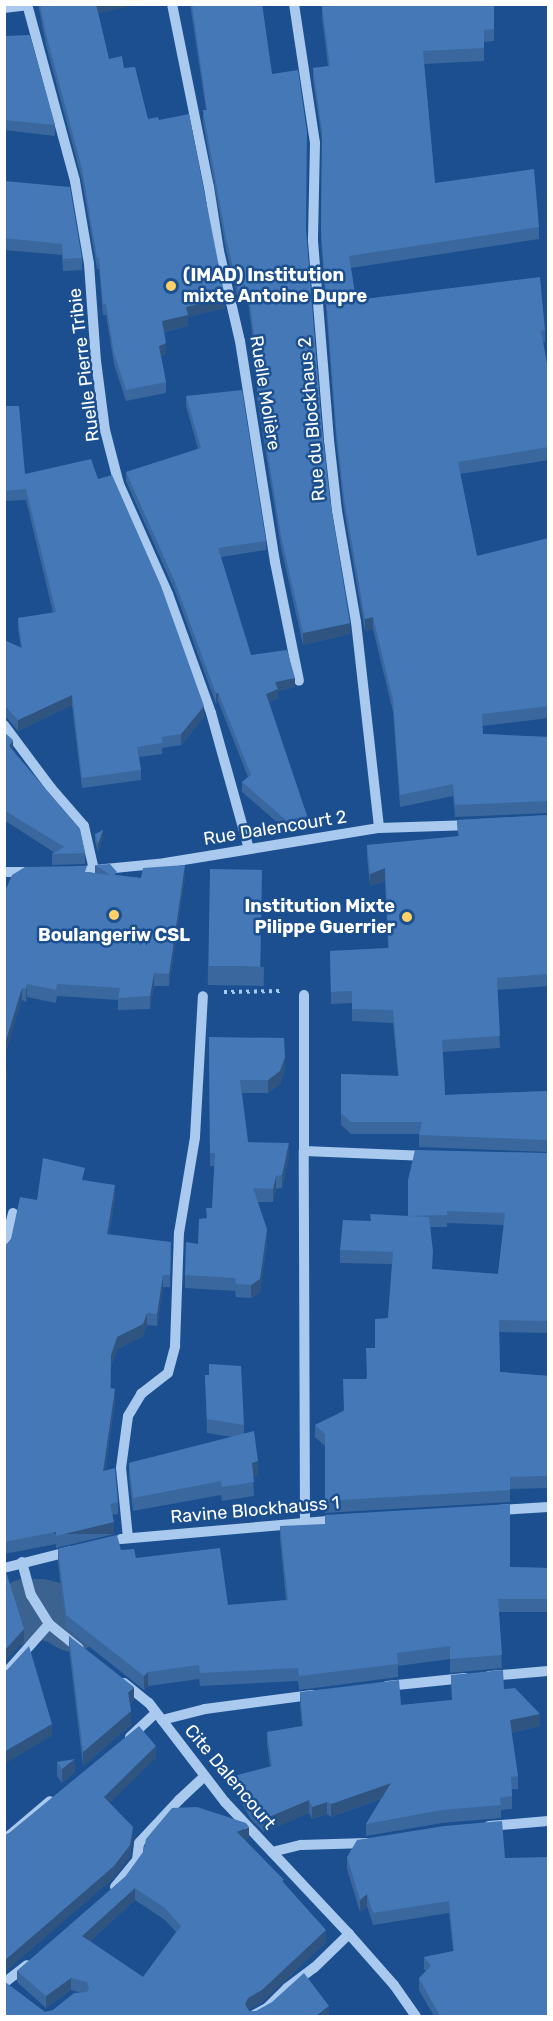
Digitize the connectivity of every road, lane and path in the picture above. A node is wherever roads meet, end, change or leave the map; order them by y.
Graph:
1 (172, 4) edge
2 (294, 4) edge
3 (27, 5) edge
4 (4, 8) edge
5 (299, 681) dead end
6 (4, 725) edge
7 (480, 824) edge
8 (379, 828) junction
9 (249, 849) junction
10 (94, 870) junction
11 (6, 871) edge
12 (43, 872) edge
13 (67, 873) edge
14 (304, 995) joint
15 (203, 996) joint
16 (304, 1151) junction
17 (435, 1156) edge
18 (13, 1213) dead end
19 (4, 1249) edge
20 (549, 1507) edge
21 (490, 1511) edge
22 (352, 1519) edge
23 (305, 1522) junction
24 (128, 1538) junction
25 (115, 1541) edge
26 (80, 1549) edge
27 (22, 1562) junction
28 (4, 1568) edge
29 (49, 1624) junction
30 (93, 1658) edge
31 (549, 1671) edge
32 (4, 1675) edge
33 (118, 1678) edge
34 (376, 1687) edge
35 (319, 1694) edge
36 (159, 1717) junction
37 (123, 1743) edge
38 (206, 1776) junction
39 (61, 1792) edge
40 (549, 1821) edge
41 (478, 1827) edge
42 (4, 1840) edge
43 (377, 1842) edge
44 (272, 1852) junction
45 (108, 1894) edge
46 (349, 1934) junction
47 (33, 1960) edge
48 (8, 1985) edge
49 (252, 2016) edge
50 (416, 2016) edge

1 - 5 street, Ruelle Molière
2 - 8 street, Rue du Blockhaus 2
3 - 4 street
3 - 9 street, Ruelle Pierre Tribie
6 - 10 street
7 - 8 street, Rue Dalencourt 2
8 - 9 street, Rue Dalencourt 2
9 - 10 street, Rue Dalencourt 2
10 - 13 street, Rue Dalencourt 2
11 - 12 street
14 - 15 path
14 - 16 street
15 - 24 street
16 - 17 street
16 - 23 street
18 - 19 street
20 - 21 street
22 - 23 street, Ravine Blockhauss 1
23 - 24 street, Ravine Blockhauss 1
24 - 25 street, Ravine Blockhauss 1
26 - 27 street
27 - 28 street
27 - 29 street
29 - 30 street
29 - 32 street
31 - 34 street
33 - 36 street, Cite Dalencourt
35 - 36 street
36 - 37 street
36 - 38 street, Cite Dalencourt
38 - 44 street, Cite Dalencourt
38 - 45 street
39 - 42 street
40 - 41 street
43 - 44 street
44 - 46 street, Cite Dalencourt
46 - 49 street
46 - 50 street, Cite Dalencourt
47 - 48 street

